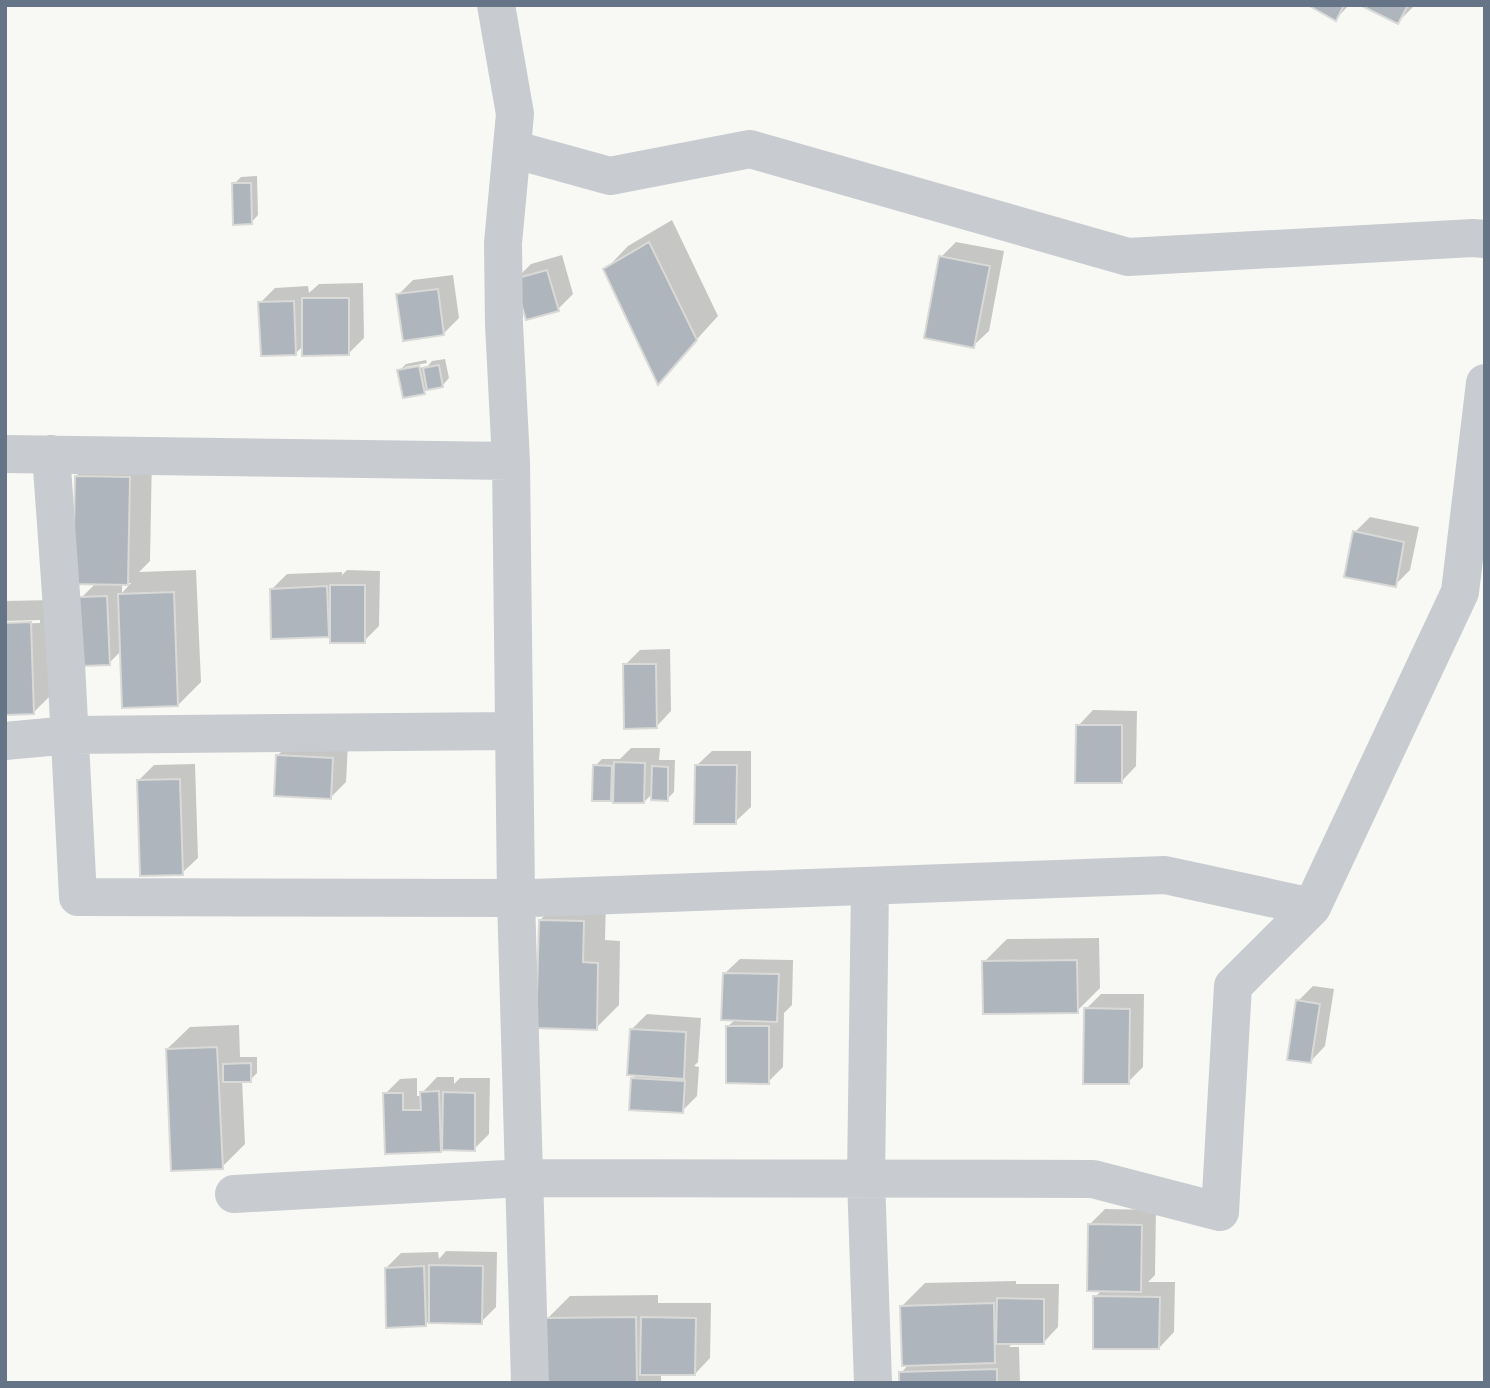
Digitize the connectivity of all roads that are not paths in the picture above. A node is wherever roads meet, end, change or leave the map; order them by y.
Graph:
1 (496, 5) edge
2 (512, 149) junction
3 (1485, 239) edge
4 (1485, 383) edge
5 (5, 454) edge
6 (51, 454) junction
7 (511, 461) junction
8 (514, 731) junction
9 (70, 735) junction
10 (5, 741) edge
11 (870, 886) junction
12 (516, 898) junction
13 (1312, 907) junction
14 (524, 1178) junction
15 (866, 1179) junction
16 (234, 1194) dead end
17 (530, 1383) edge
18 (873, 1383) edge

1 - 2 street
2 - 3 street
2 - 7 street
4 - 13 street
5 - 6 street
6 - 7 street
6 - 9 street
7 - 8 street
8 - 9 street
8 - 12 street
9 - 10 street
9 - 12 street
11 - 12 street
11 - 13 street
11 - 15 street
12 - 14 street
13 - 15 street
14 - 15 street
14 - 16 street
14 - 17 street
15 - 18 street

